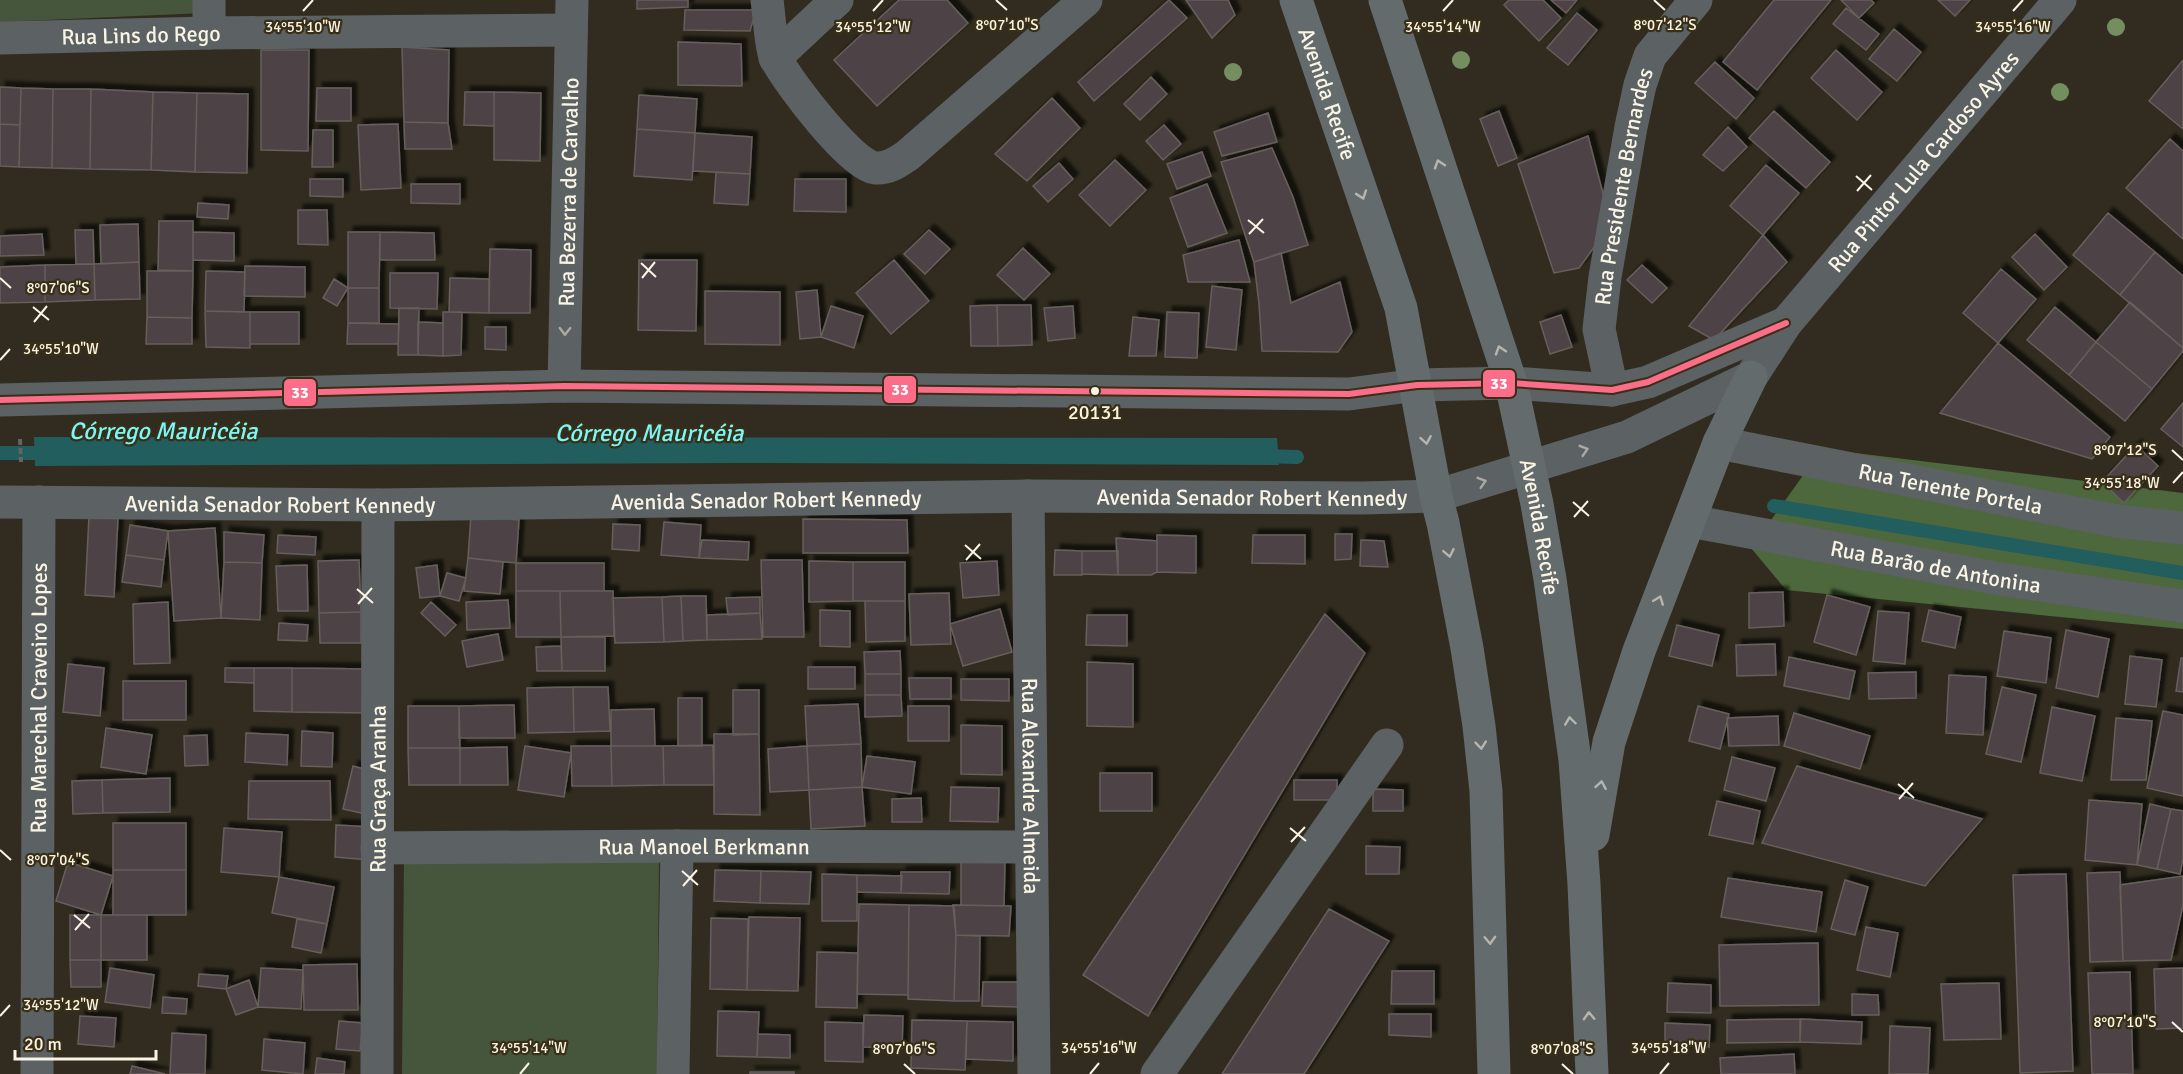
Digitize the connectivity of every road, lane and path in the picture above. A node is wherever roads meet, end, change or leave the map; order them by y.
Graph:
1 (209, 0) edge
2 (767, 0) edge
3 (837, 0) edge
4 (1086, 0) edge
5 (1296, 0) edge
6 (1385, 0) edge
7 (1696, 0) edge
8 (2060, 0) edge
9 (572, 15) edge
10 (209, 33) junction
11 (0, 38) edge
12 (775, 58) junction
13 (1786, 323) junction
14 (1751, 377) junction
15 (1510, 383) junction
16 (1417, 385) junction
17 (564, 386) junction
18 (1612, 390) junction
19 (0, 400) edge
20 (20, 436) dead end
21 (1719, 443) junction
22 (21, 464) dead end
23 (1528, 468) junction
24 (1028, 496) junction
25 (1436, 496) junction
26 (0, 502) edge
27 (39, 502) junction
28 (378, 505) junction
29 (1690, 521) junction
30 (2183, 528) edge
31 (2183, 606) edge
32 (1387, 746) dead end
33 (677, 846) junction
34 (1031, 847) junction
35 (377, 848) junction
36 (1584, 884) junction
37 (37, 1074) edge
38 (377, 1074) edge
39 (673, 1074) edge
40 (1034, 1074) edge
41 (1157, 1074) edge
42 (1494, 1074) edge
43 (1592, 1074) edge

1 - 10 street
2 - 12 street
3 - 12 street
4 - 12 street
5 -> 16 main road, Avenida Recife
15 -> 6 main road, Avenida Recife
7 - 18 street, Rua Presidente Bernardes
8 - 13 street, Rua Pintor Lula Cardoso Ayres
9 - 10 street, Rua Lins do Rego
9 -> 17 street, Rua Bezerra de Carvalho
10 - 11 street, Rua Lins do Rego
13 - 14 street, Rua Pintor Lula Cardoso Ayres
13 - 18 street, Rua Pintor Lula Cardoso Ayres
14 - 21 main road
23 -> 14 street
15 - 16 street
15 - 18 street, Rua Pintor Lula Cardoso Ayres
15 - 23 main road, Avenida Recife
16 - 17 street
16 -> 25 main road, Avenida Recife
17 - 19 street
20 - 22 path
21 - 29 main road
21 - 30 street, Rua Tenente Portela
25 -> 23 street, Avenida Senador Robert Kennedy
36 -> 23 main road, Avenida Recife
24 - 25 street, Avenida Senador Robert Kennedy
24 - 28 street, Avenida Senador Robert Kennedy
24 - 34 street, Rua Alexandre Almeida
25 -> 42 main road, Avenida Recife
26 - 27 street, Avenida Senador Robert Kennedy
27 - 28 street, Avenida Senador Robert Kennedy
27 - 37 street, Rua Marechal Craveiro Lopes
28 - 35 street, Rua Graça Aranha
29 - 31 street, Rua Barão de Antonina
36 -> 29 main road
32 - 41 street
33 - 34 street, Rua Manoel Berkmann
33 - 35 street, Rua Manoel Berkmann
33 - 39 street
34 - 40 street, Rua Alexandre Almeida
35 - 38 street, Rua Graça Aranha
43 -> 36 main road, Avenida Recife

